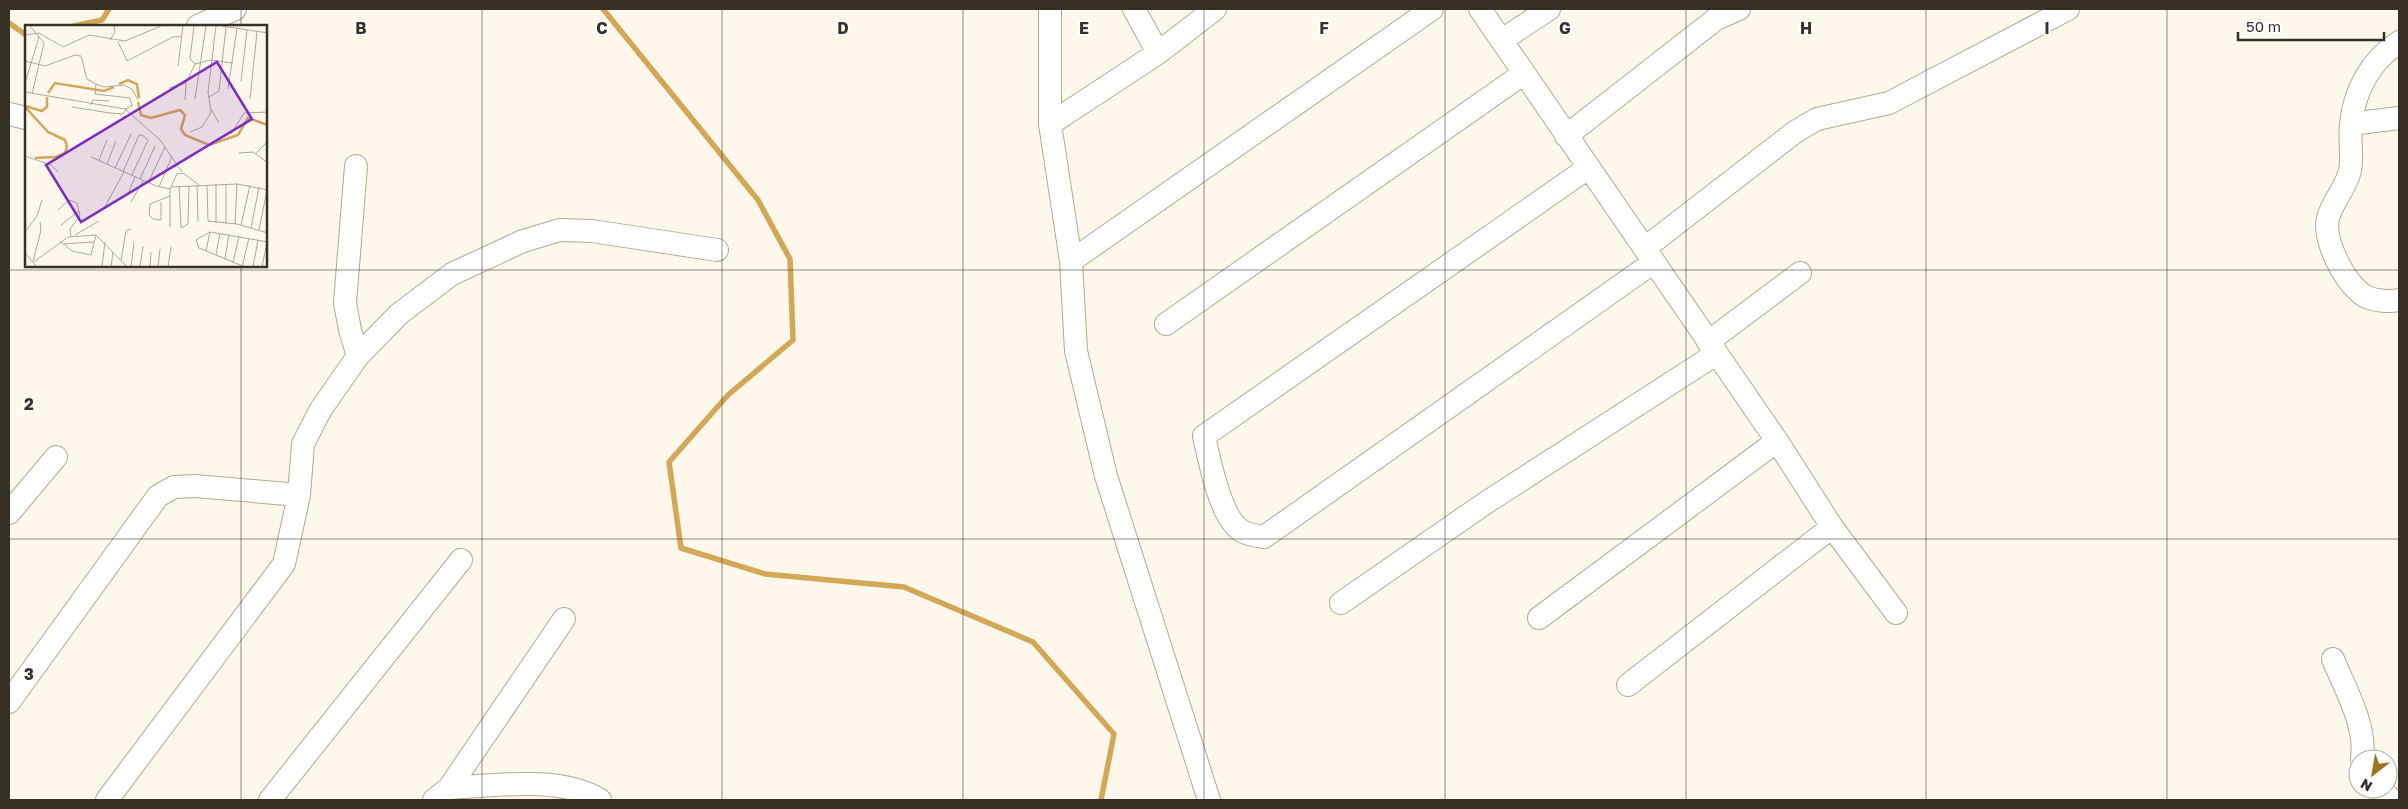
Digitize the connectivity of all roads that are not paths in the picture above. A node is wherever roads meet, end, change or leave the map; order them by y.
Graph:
1 (235, 9) edge
2 (1050, 9) edge
3 (1134, 9) edge
4 (1215, 9) edge
5 (1432, 9) edge
6 (1480, 9) edge
7 (1549, 9) edge
8 (1739, 9) edge
9 (2068, 9) edge
10 (200, 25) edge
11 (1502, 40) junction
12 (2399, 42) edge
13 (1158, 53) junction
14 (1523, 74) junction
15 (9, 114) edge
16 (25, 118) edge
17 (2399, 118) edge
18 (1050, 124) junction
19 (2351, 124) junction
20 (1566, 136) junction
21 (356, 166) dead end
22 (1588, 168) junction
23 (717, 250) dead end
24 (1649, 255) junction
25 (1071, 261) junction
26 (1800, 273) dead end
27 (2399, 300) edge
28 (1166, 324) dead end
29 (1712, 348) junction
30 (358, 356) junction
31 (1777, 441) junction
32 (56, 457) dead end
33 (299, 495) junction
34 (9, 513) edge
35 (1832, 527) junction
36 (461, 560) dead end
37 (1341, 603) dead end
38 (1896, 613) dead end
39 (1540, 618) dead end
40 (564, 619) dead end
41 (2333, 659) dead end
42 (1628, 685) dead end
43 (9, 702) edge
44 (2363, 749) edge
45 (441, 794) edge
46 (107, 800) edge
47 (270, 800) edge
48 (600, 800) edge
49 (1209, 800) edge

1 - 10 street
2 - 18 street
3 - 13 street
4 - 13 street
5 - 25 street
6 - 11 street
7 - 11 street
8 - 20 street
9 - 24 street
11 - 14 street
12 - 19 street
13 - 18 street
14 - 20 street
14 - 28 street
15 - 16 street
17 - 19 street
18 - 25 street
19 - 27 street
20 - 22 street
21 - 30 street
22 - 24 street
22 - 24 street
23 - 30 street
24 - 29 street
25 - 49 street
26 - 29 street
29 - 31 street
29 - 37 street
30 - 33 street
31 - 35 street
31 - 39 street
32 - 34 street
33 - 43 street
33 - 46 street
35 - 38 street
35 - 42 street
36 - 47 street
40 - 45 street
41 - 44 street
45 - 48 street

